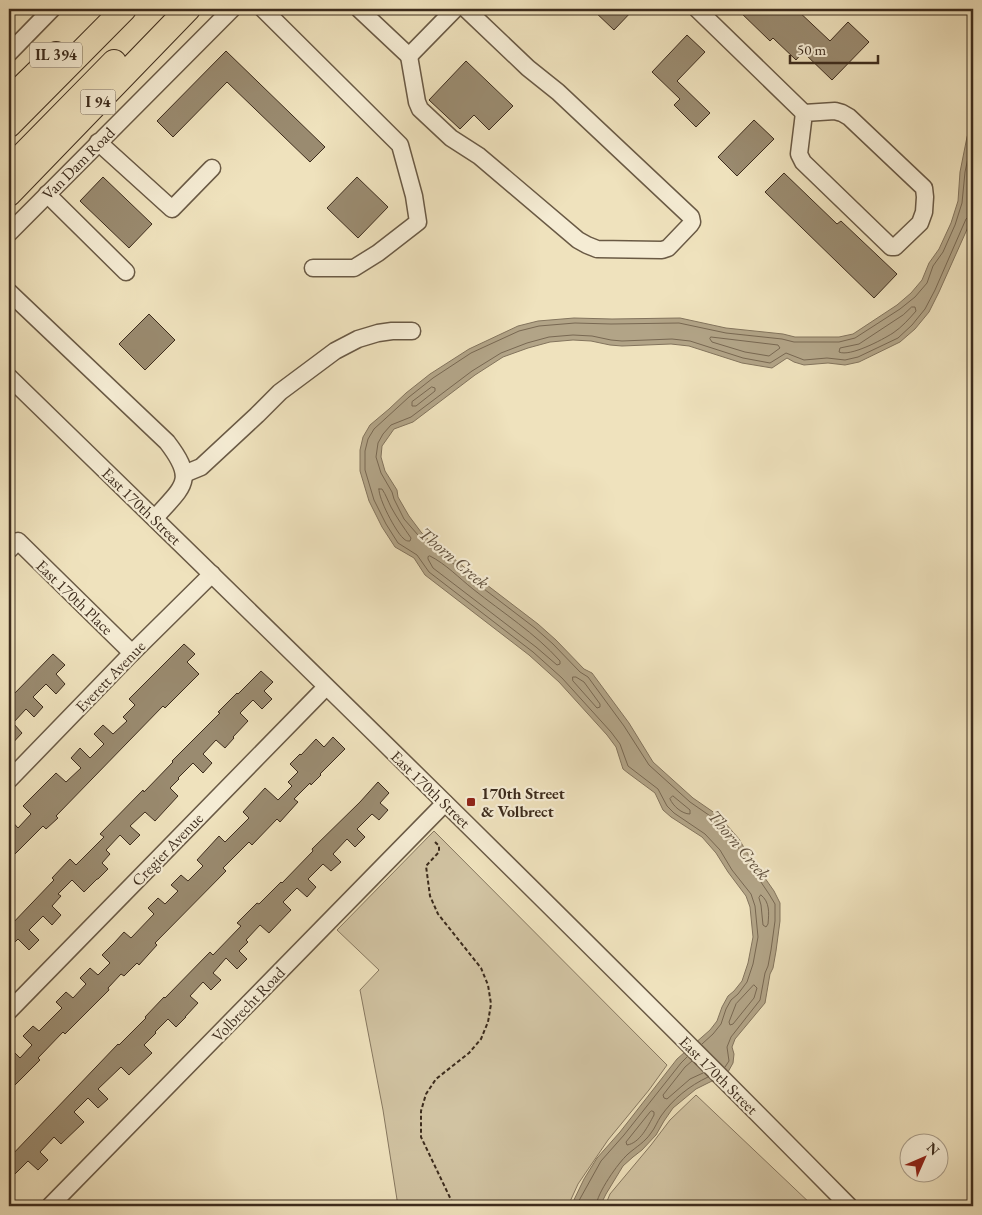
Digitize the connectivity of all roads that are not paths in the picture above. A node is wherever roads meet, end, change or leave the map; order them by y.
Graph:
1 (52, 9) edge
2 (102, 9) edge
3 (124, 9) edge
4 (166, 9) edge
5 (188, 9) edge
6 (232, 9) edge
7 (263, 9) edge
8 (359, 9) edge
9 (455, 9) edge
10 (466, 9) edge
11 (697, 9) edge
12 (9, 52) edge
13 (409, 56) junction
14 (9, 100) edge
15 (804, 113) junction
16 (9, 125) edge
17 (98, 142) junction
18 (212, 168) dead end
19 (9, 169) edge
20 (9, 194) edge
21 (47, 194) junction
22 (9, 233) edge
23 (313, 268) dead end
24 (126, 272) dead end
25 (9, 292) edge
26 (412, 331) dead end
27 (9, 377) edge
28 (184, 474) junction
29 (155, 518) junction
30 (13, 546) edge
31 (212, 574) junction
32 (132, 653) junction
33 (326, 687) junction
34 (9, 780) edge
35 (445, 802) junction
36 (9, 1011) edge
37 (50, 1206) edge
38 (849, 1206) edge

1 - 12 street
2 - 14 highway, IL 394
3 - 16 highway
4 - 19 highway, IL 394
5 - 20 highway, I 94
6 - 17 street, Van Dam Road
7 - 23 street
8 - 13 street
9 - 13 street
10 - 13 street
11 - 15 street
15 - 15 street
17 - 18 street
17 - 21 street, Van Dam Road
21 - 22 street, Van Dam Road
21 - 24 street
25 - 28 street
26 - 28 street
27 - 29 street, East 170th Street
28 - 29 street
29 - 31 street, East 170th Street
30 - 32 street, East 170th Place
31 - 32 street, Everett Avenue
31 - 33 street, East 170th Street
32 - 34 street, Everett Avenue
33 - 35 street, East 170th Street
33 - 36 street, Cregier Avenue
35 - 37 street, Volbrecht Road
35 - 38 street, East 170th Street

